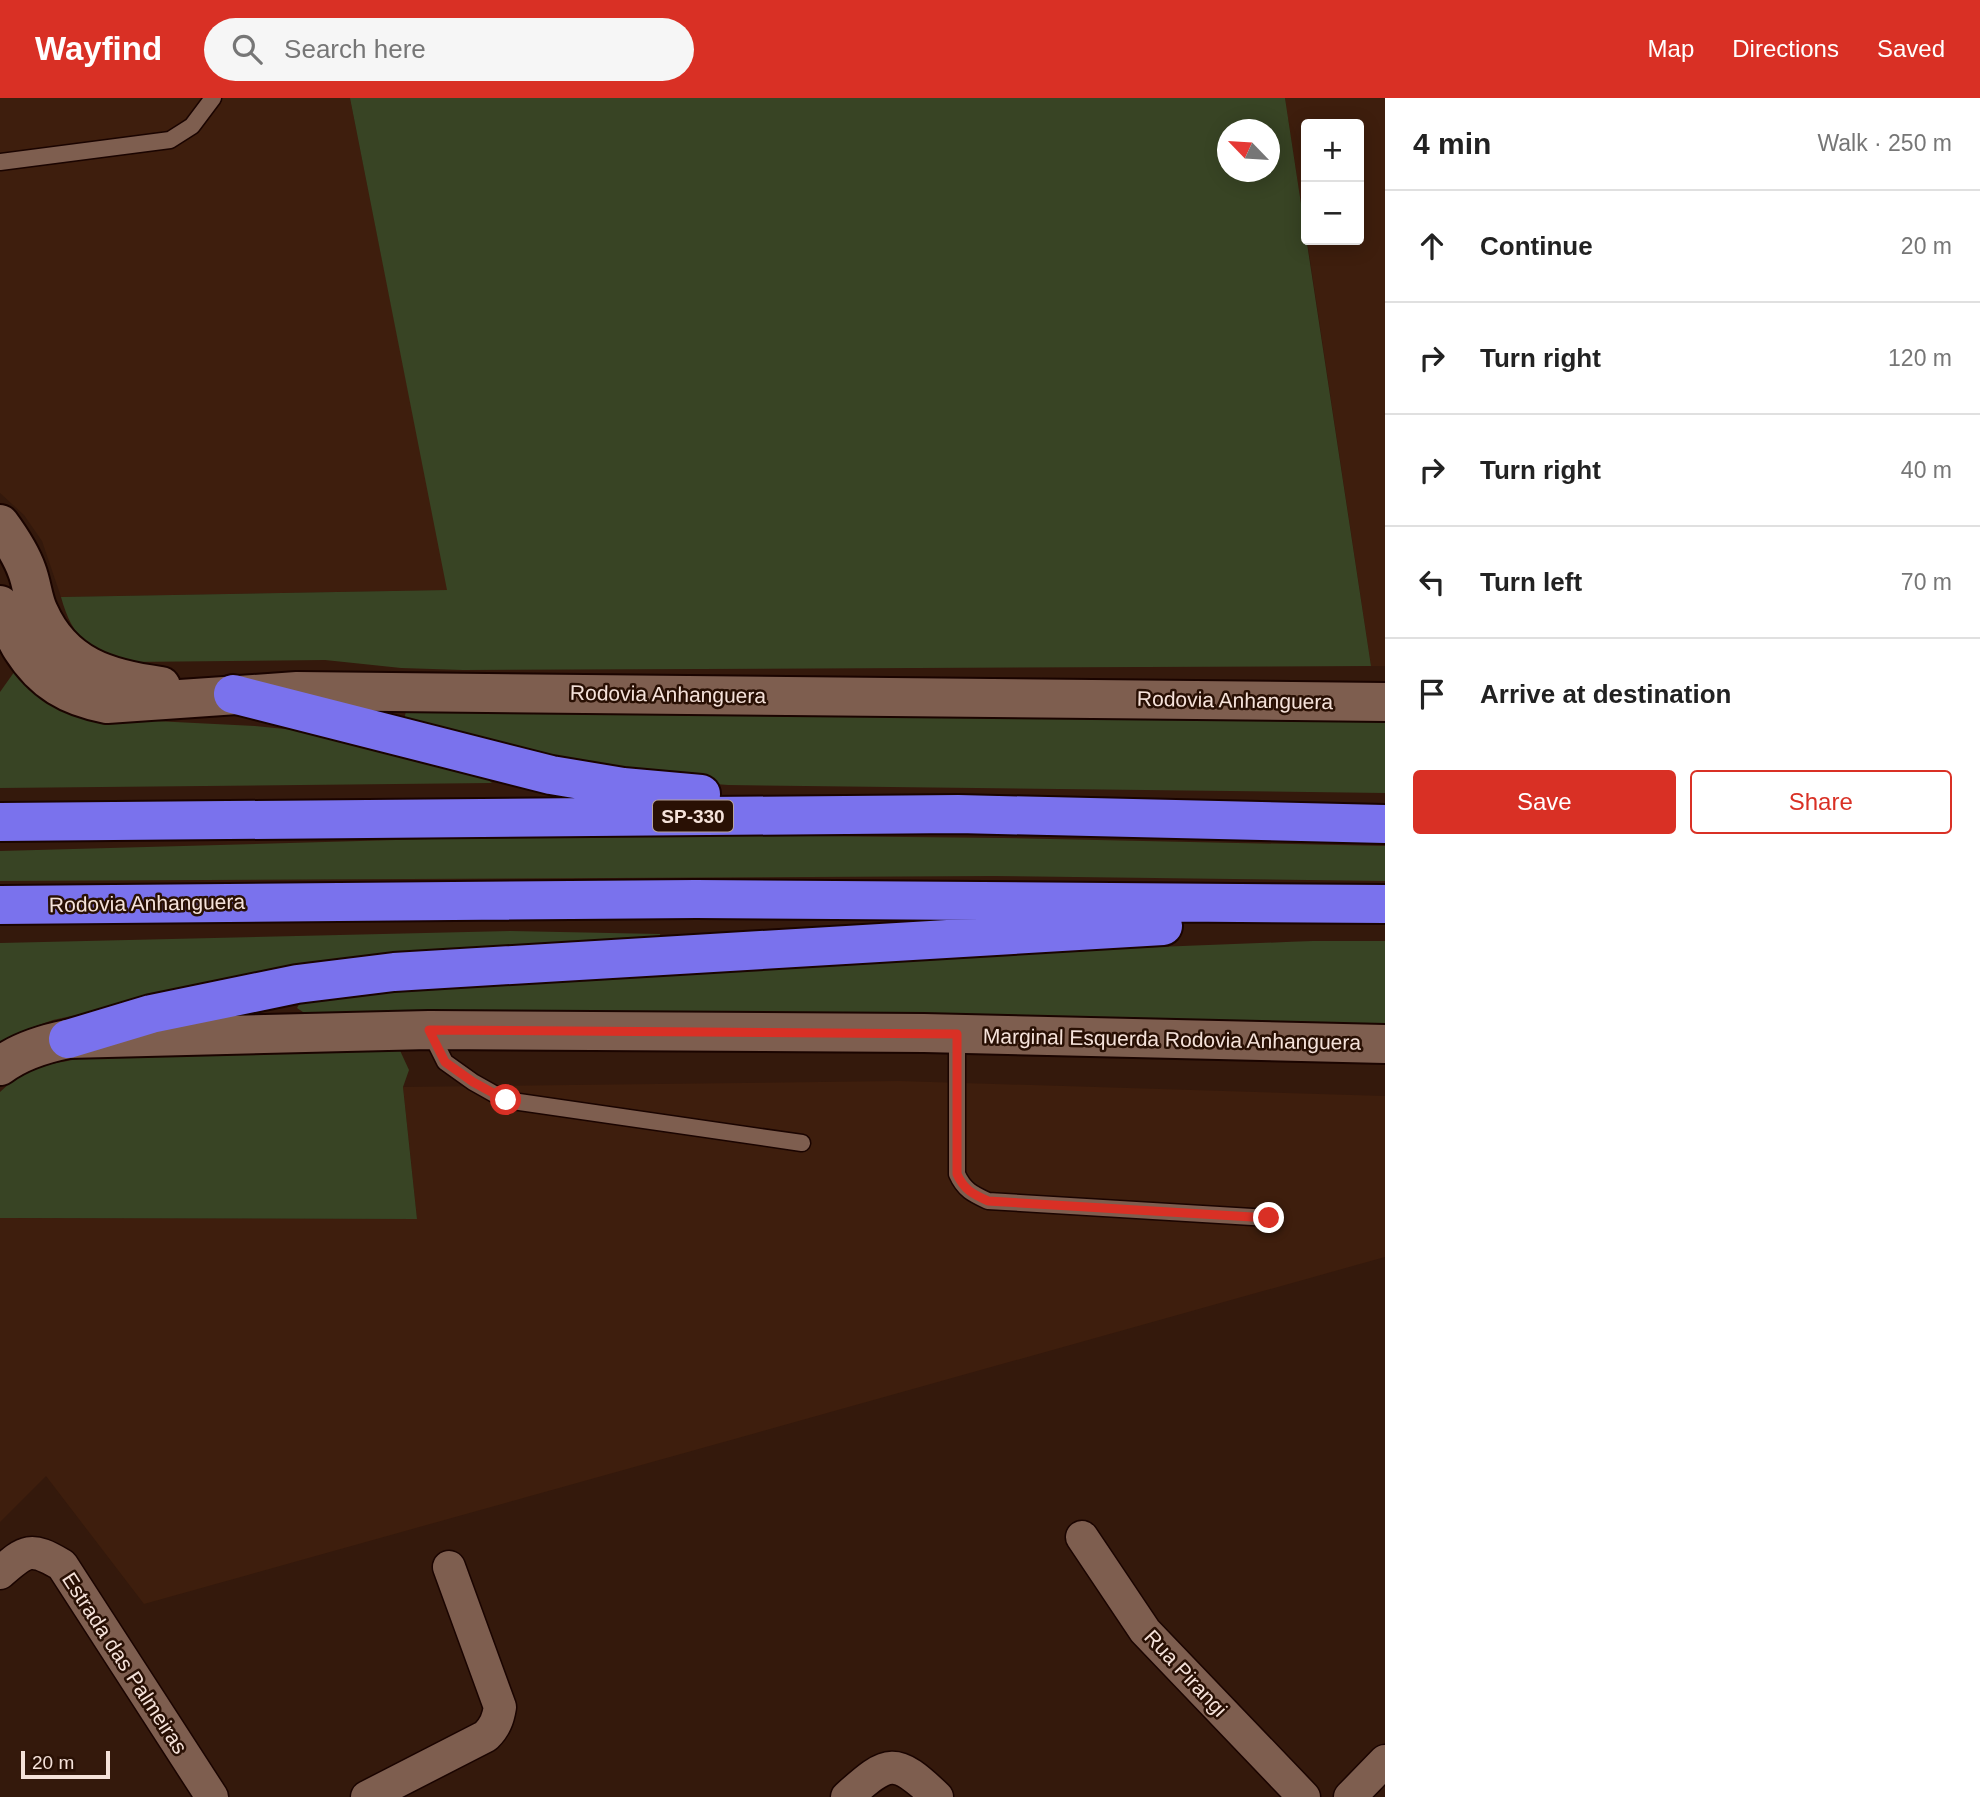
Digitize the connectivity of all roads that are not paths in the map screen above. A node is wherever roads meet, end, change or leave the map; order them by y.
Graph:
1 (213, 98) edge
2 (0, 162) edge
3 (0, 524) edge
4 (0, 604) edge
5 (233, 694) junction
6 (1385, 702) edge
7 (958, 814) junction
8 (0, 822) edge
9 (1385, 824) edge
10 (1385, 904) edge
11 (0, 905) edge
12 (1385, 913) edge
13 (429, 1030) junction
14 (957, 1034) junction
15 (68, 1039) junction
16 (1385, 1044) edge
17 (0, 1066) edge
18 (802, 1143) dead end
19 (1269, 1218) dead end
20 (1082, 1537) dead end
21 (11, 1564) edge
22 (449, 1567) dead end
23 (1385, 1760) edge
24 (212, 1797) edge
25 (367, 1797) edge
26 (847, 1797) edge
27 (937, 1797) edge
28 (1304, 1797) edge
29 (1350, 1797) edge

1 - 2 lane
3 - 5 street
4 - 5 street, Rodovia Anhanguera
5 - 6 street, Rodovia Anhanguera
5 - 7 highway
7 - 8 highway, SP-330
7 - 9 highway, SP-330
10 - 11 highway, Rodovia Anhanguera
12 - 15 highway
13 - 14 street, Marginal Esquerda Rodovia Anhanguera
13 - 15 street, Marginal Esquerda Rodovia Anhanguera
13 - 18 lane
14 - 16 street, Marginal Esquerda Rodovia Anhanguera
14 - 19 lane
15 - 17 street, Marginal Esquerda Rodovia Anhanguera
20 - 28 street, Rua Pirangi
21 - 24 street, Estrada das Palmeiras
22 - 25 street
23 - 29 street
26 - 27 street

